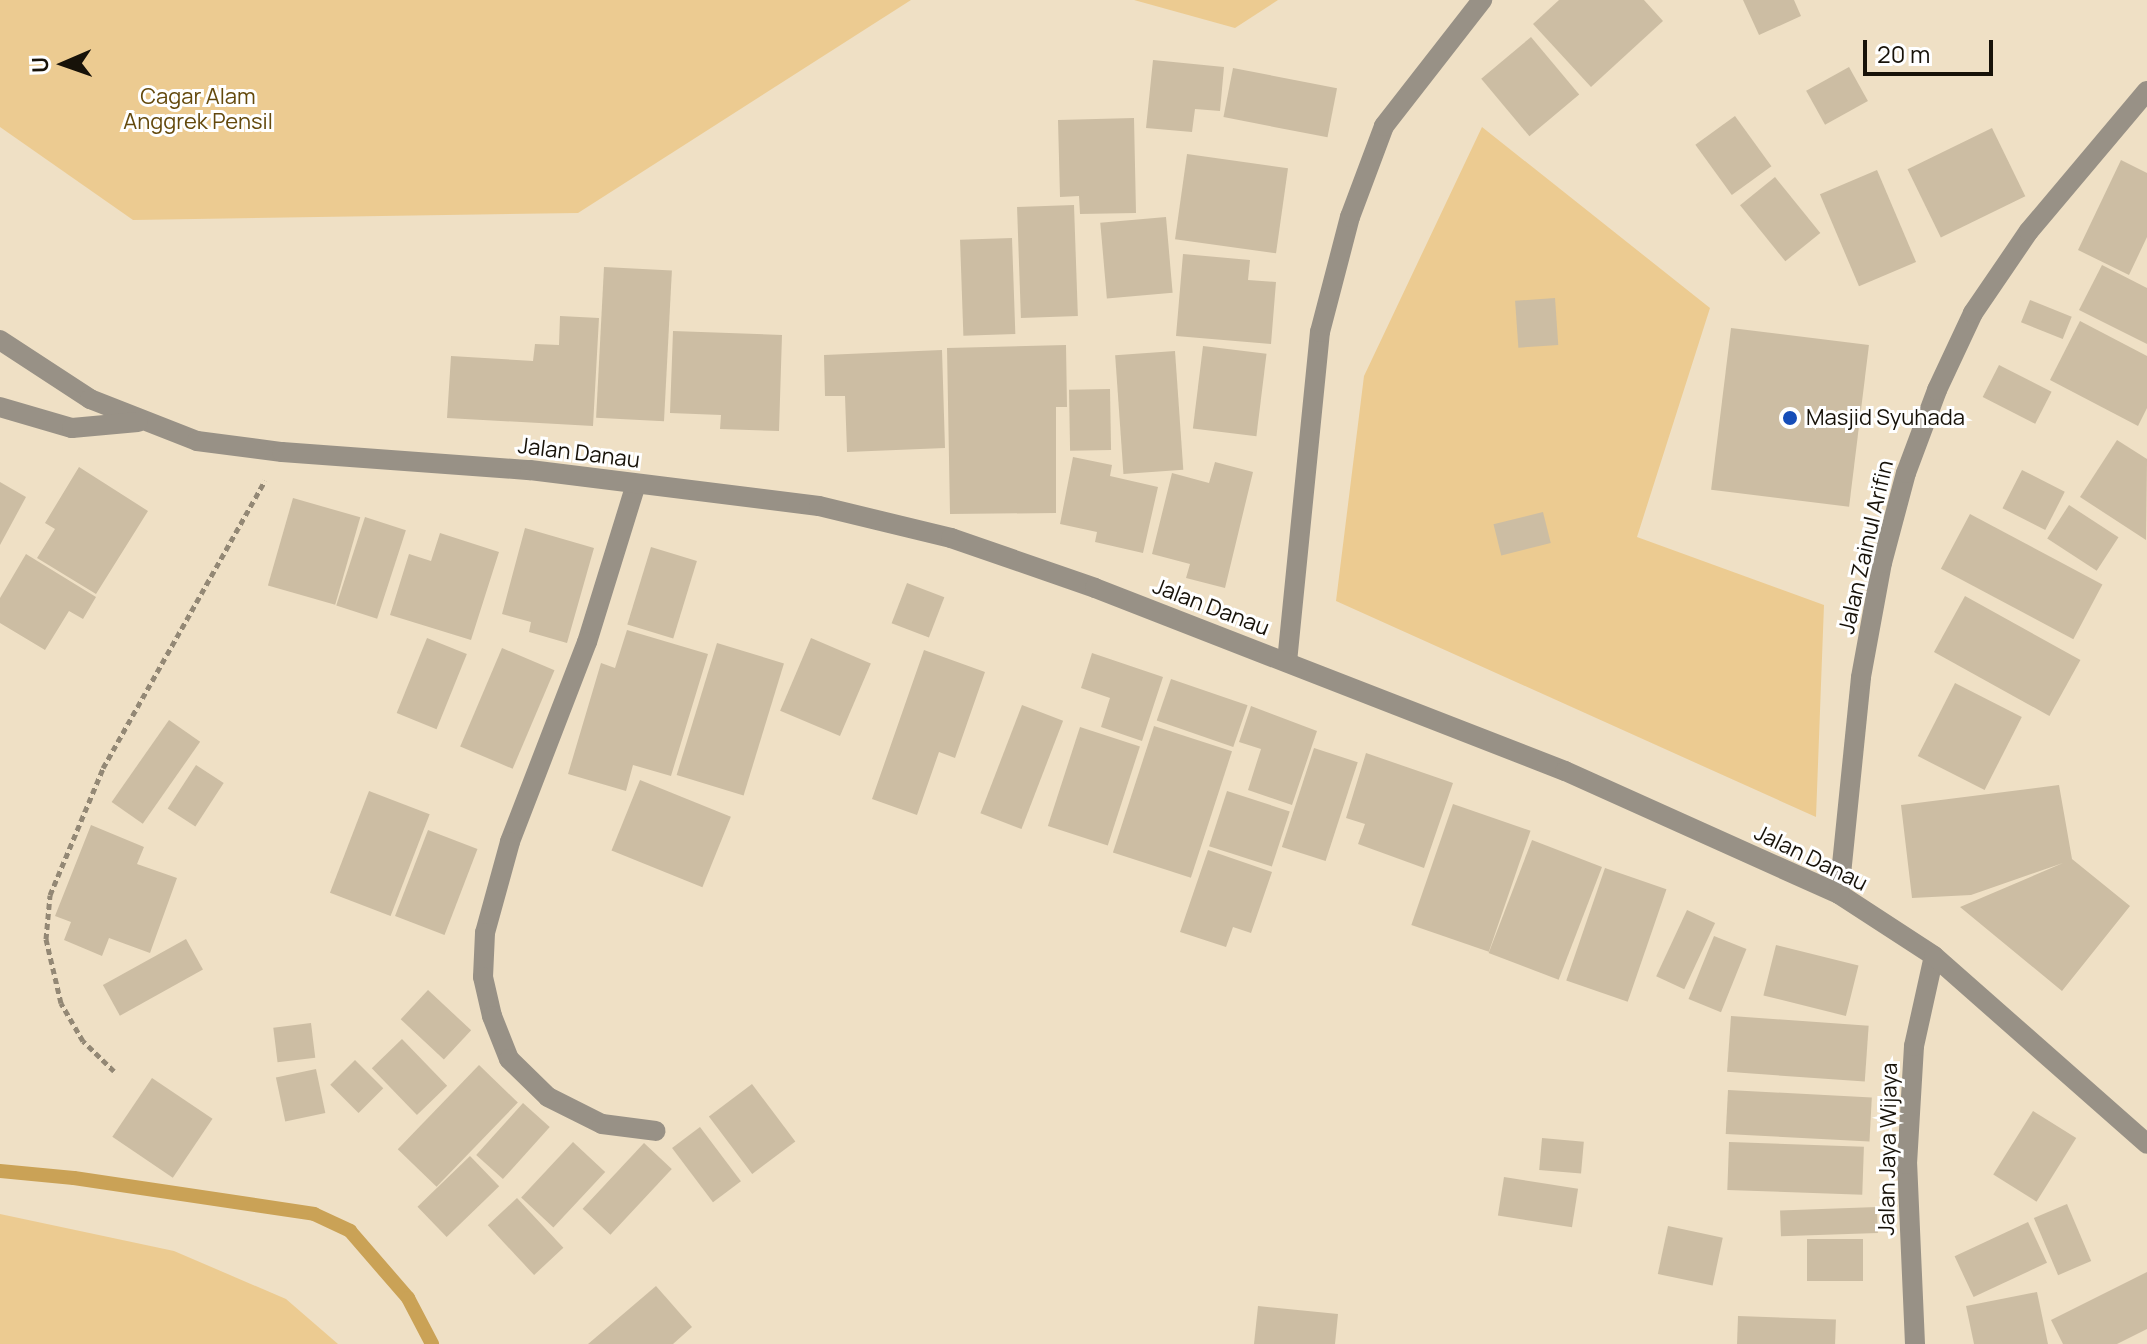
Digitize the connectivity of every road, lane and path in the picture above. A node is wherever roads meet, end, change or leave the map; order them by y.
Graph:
1 (1482, 0) edge
2 (2147, 91) edge
3 (0, 340) edge
4 (0, 407) edge
5 (142, 422) junction
6 (282, 452) junction
7 (636, 484) junction
8 (1287, 662) junction
9 (1839, 894) junction
10 (1934, 956) junction
11 (114, 1071) dead end
12 (656, 1131) dead end
13 (2147, 1144) edge
14 (1915, 1344) edge

1 - 8 street
2 - 9 street, Jalan Zainul Arifin
3 - 5 street, Jalan Danau
4 - 5 street, Jalan Danau
5 - 6 street, Jalan Danau
6 - 7 street, Jalan Danau
6 - 11 path
7 - 8 street, Jalan Danau
7 - 12 street
8 - 9 street, Jalan Danau
9 - 10 street, Jalan Danau
10 - 13 street, Jalan Danau
10 - 14 street, Jalan Jaya Wijaya

